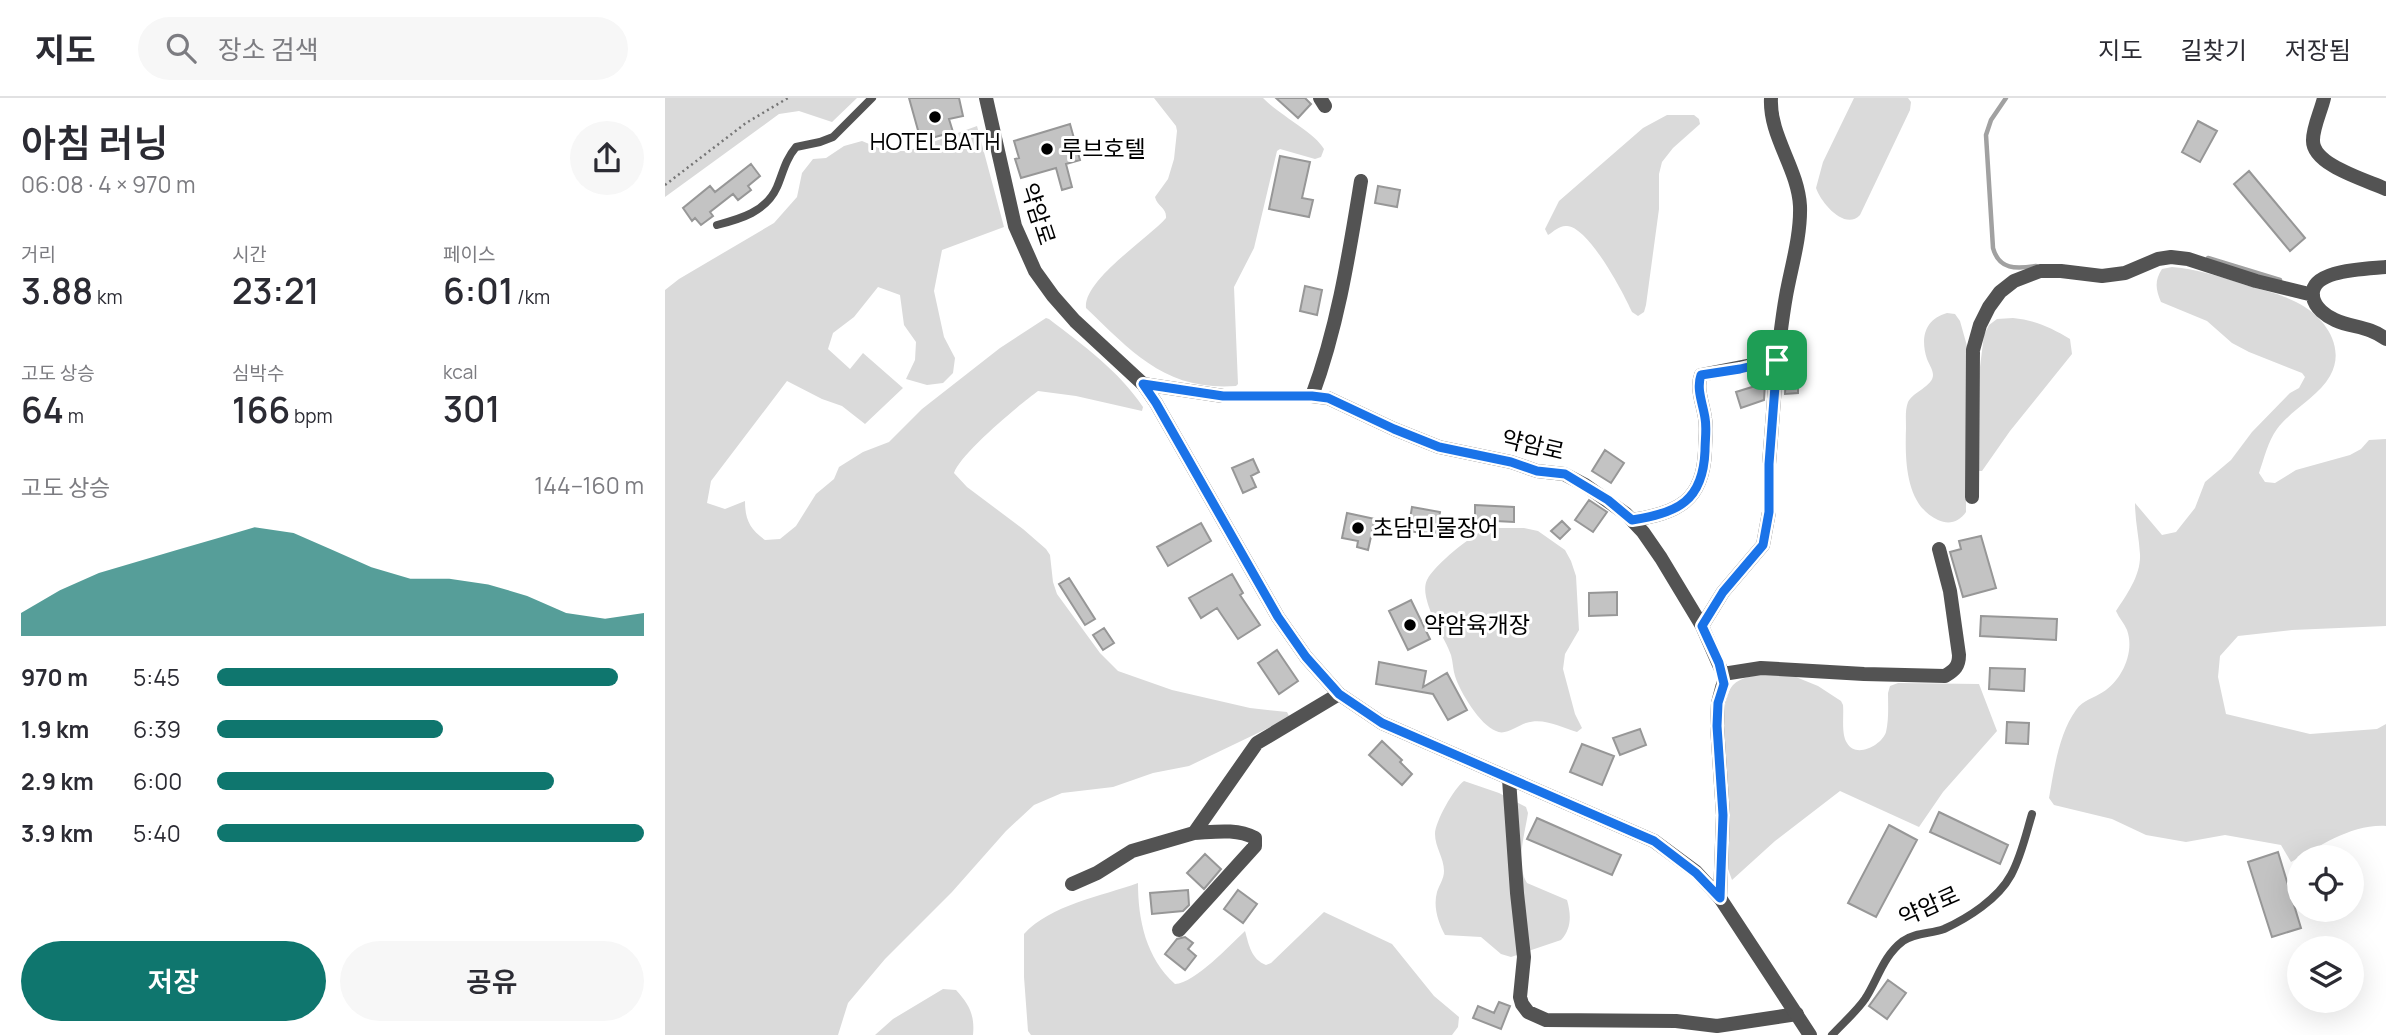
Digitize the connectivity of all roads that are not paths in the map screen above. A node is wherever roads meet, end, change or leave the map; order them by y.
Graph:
1 (872, 98) edge
2 (986, 98) edge
3 (1770, 98) edge
4 (2324, 99) edge
5 (1361, 181) dead end
6 (2386, 189) edge
7 (717, 225) dead end
8 (2386, 267) edge
9 (2313, 295) junction
10 (2386, 339) edge
11 (1777, 360) junction
12 (1143, 384) junction
13 (1312, 396) junction
14 (1972, 497) dead end
15 (1632, 520) junction
16 (1939, 549) dead end
17 (1702, 626) junction
18 (1723, 674) junction
19 (1339, 694) junction
20 (1509, 779) junction
21 (2032, 814) dead end
22 (1194, 833) junction
23 (1072, 884) dead end
24 (1720, 898) junction
25 (1179, 930) dead end
26 (1797, 1014) junction
27 (1810, 1035) edge
28 (1832, 1035) edge

1 - 7 lane
2 - 12 street, 약암로
3 - 11 street
4 - 6 street
5 - 13 street
8 - 9 street
9 - 10 street
9 - 14 street
11 - 15 street
11 - 17 street
12 - 13 street, 약암로
12 - 19 street, 약암로
13 - 15 street, 약암로
15 - 17 street, 약암로
16 - 18 street
17 - 18 street, 약암로
18 - 24 street
19 - 20 street, 약암로
19 - 22 street
20 - 24 street, 약암로
20 - 26 street
21 - 28 lane, 약암로
22 - 23 street
22 - 25 street
24 - 26 street, 약암로
26 - 27 street, 약암로

